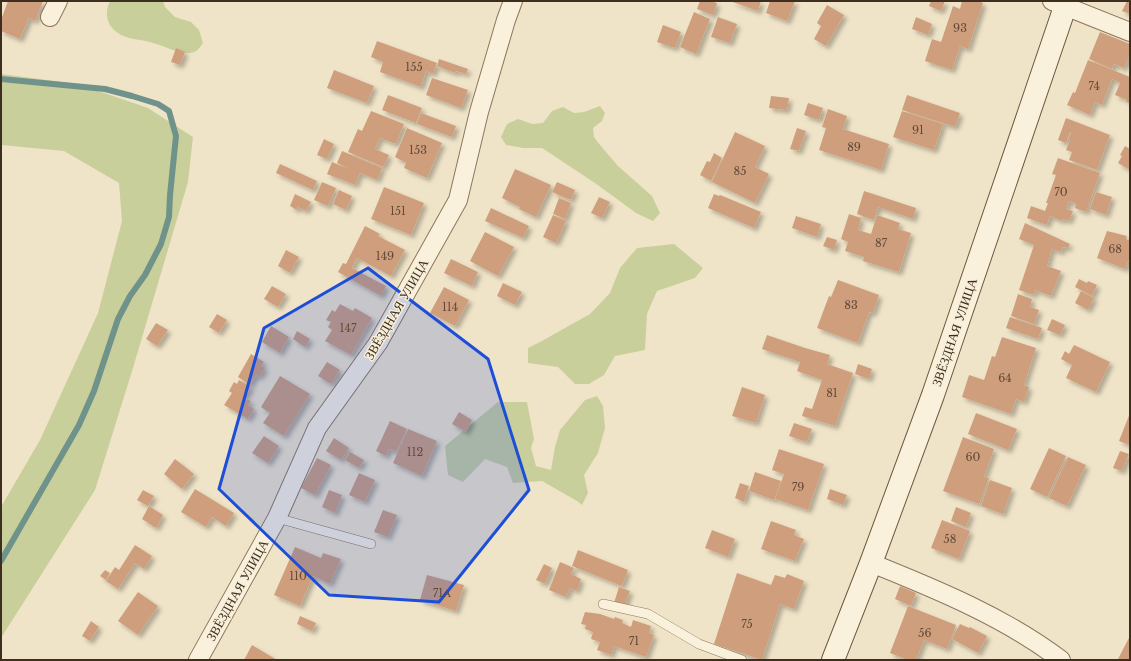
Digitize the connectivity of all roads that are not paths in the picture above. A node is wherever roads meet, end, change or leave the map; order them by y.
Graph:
1 (58, 1) edge
2 (513, 1) edge
3 (1061, 3) edge
4 (50, 17) dead end
5 (1130, 32) edge
6 (277, 518) junction
7 (372, 544) dead end
8 (871, 563) junction
9 (603, 604) dead end
10 (198, 660) edge
11 (742, 660) edge
12 (833, 660) edge
13 (1061, 660) edge

1 - 4 street
2 - 6 street, ЗВЁЗДНАЯ УЛИЦА
3 - 5 street
3 - 8 street, ЗВЁЗДНАЯ УЛИЦА
6 - 7 lane
6 - 10 street, ЗВЁЗДНАЯ УЛИЦА
8 - 12 street, ЗВЁЗДНАЯ УЛИЦА
8 - 13 street
9 - 11 lane

